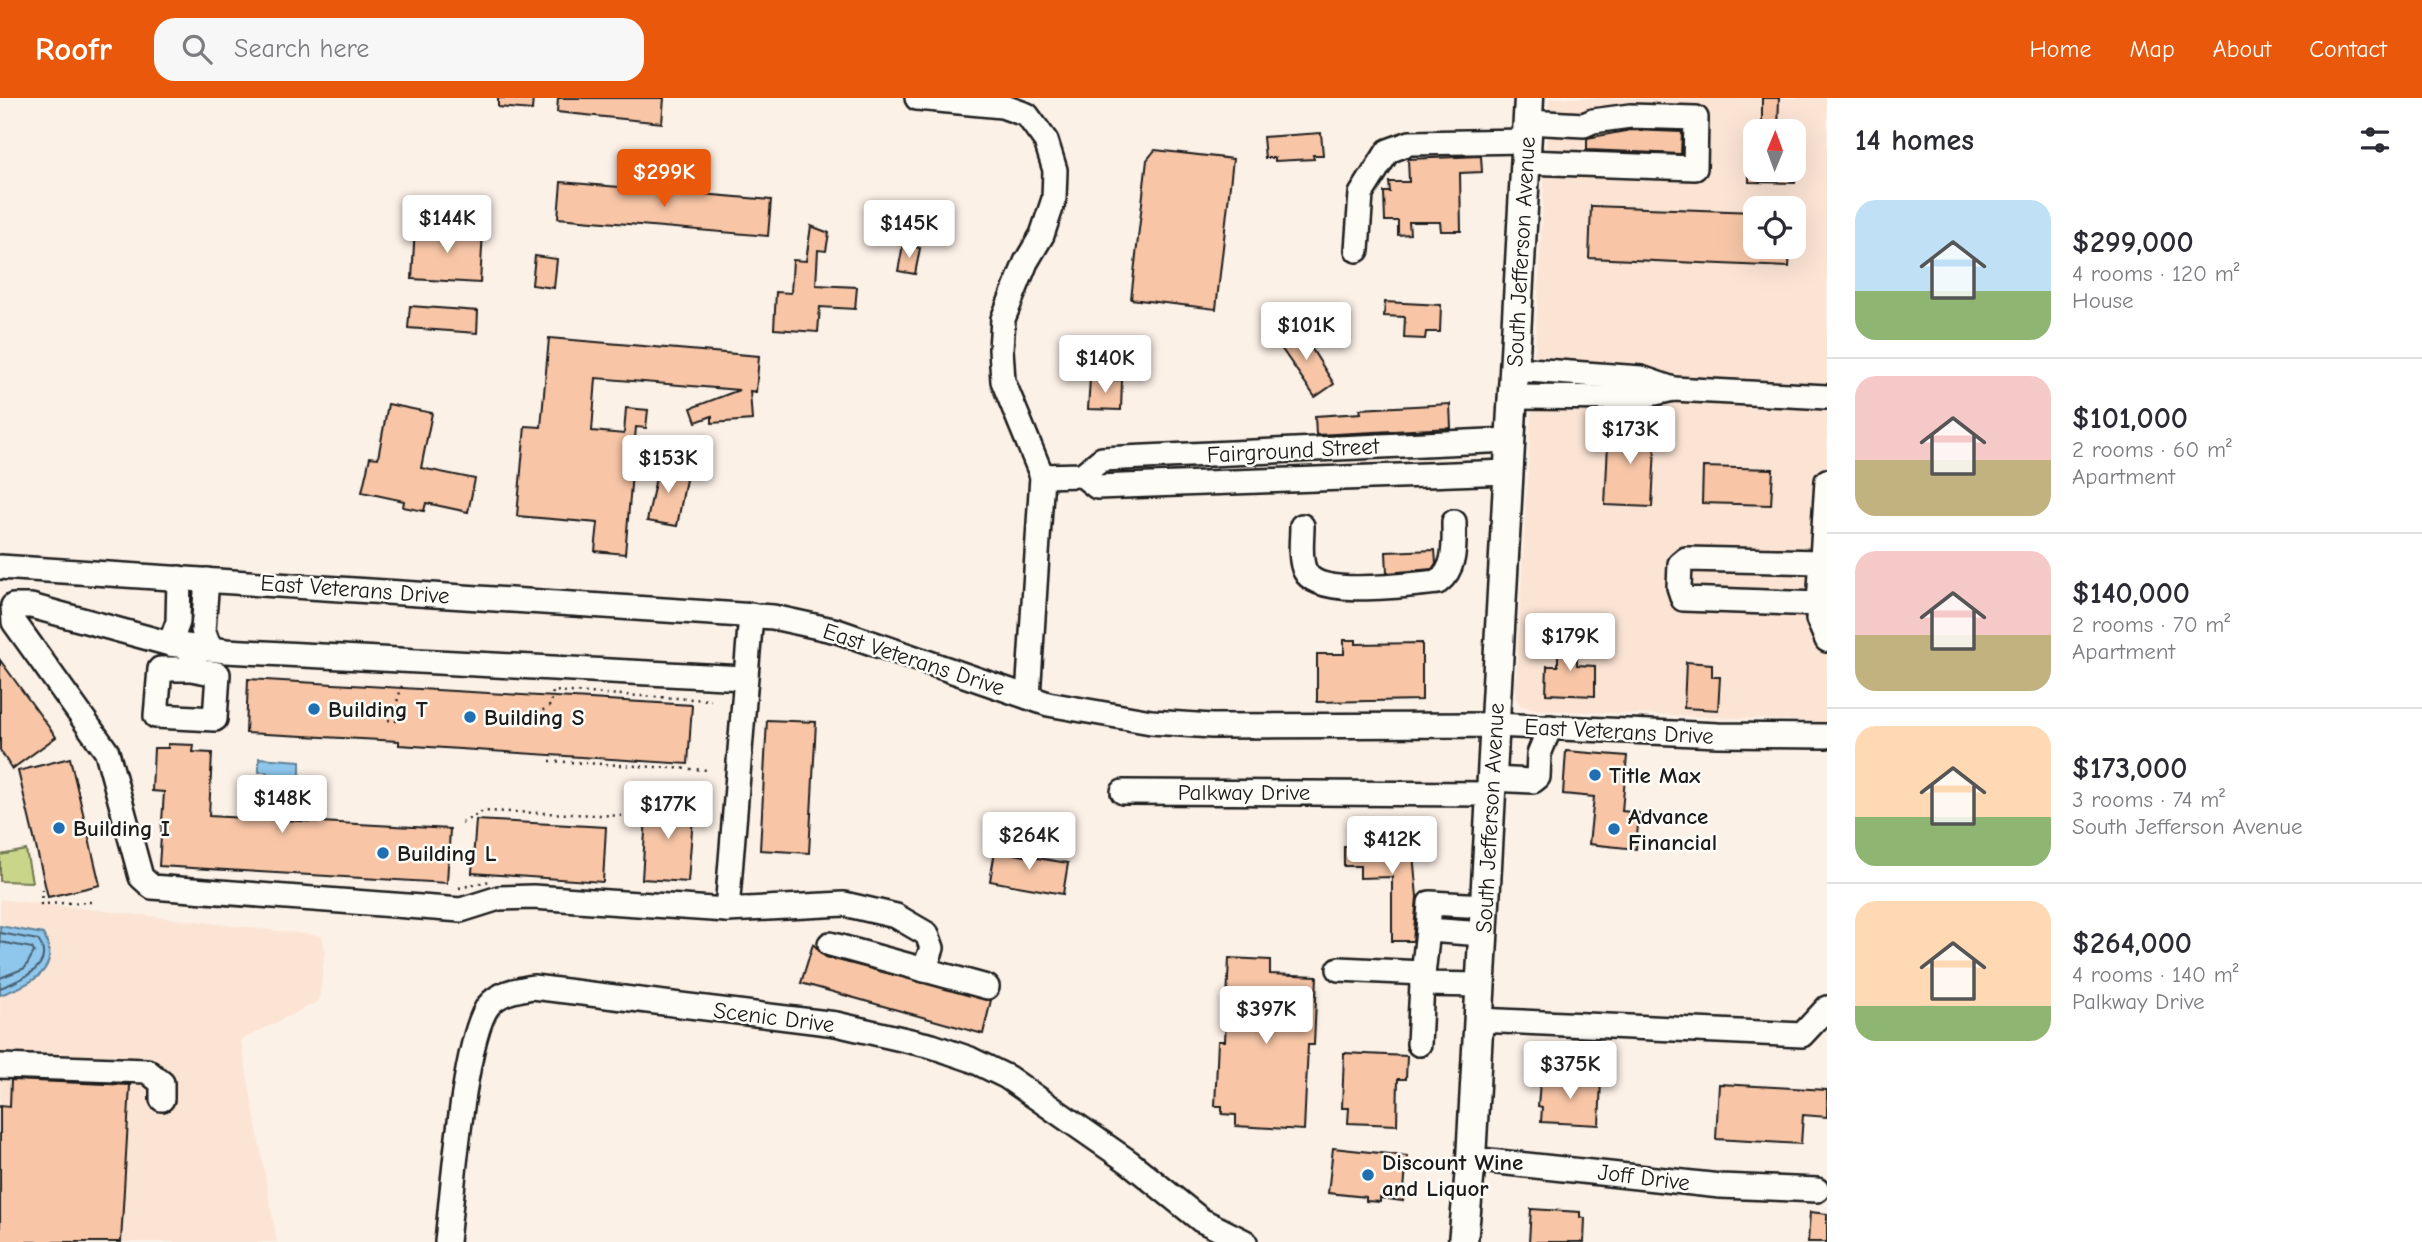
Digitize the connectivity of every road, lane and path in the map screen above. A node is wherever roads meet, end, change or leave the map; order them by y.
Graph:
1 (917, 98) edge
2 (1527, 131) edge
3 (1357, 250) dead end
4 (1513, 383) junction
5 (1827, 397) edge
6 (1510, 440) junction
7 (1508, 472) junction
8 (1082, 475) junction
9 (1042, 476) junction
10 (1827, 481) edge
11 (1454, 522) dead end
12 (1302, 526) dead end
13 (1821, 562) junction
14 (0, 567) edge
15 (179, 578) junction
16 (207, 580) junction
17 (1819, 604) junction
18 (6, 606) edge
19 (751, 615) junction
20 (1827, 640) edge
21 (191, 652) junction
22 (744, 678) junction
23 (403, 682) dead end
24 (1028, 698) junction
25 (711, 700) dead end
26 (387, 720) dead end
27 (540, 723) dead end
28 (1494, 725) junction
29 (1550, 727) junction
30 (1827, 736) edge
31 (550, 761) dead end
32 (708, 770) dead end
33 (1491, 786) junction
34 (1123, 792) dead end
35 (629, 816) dead end
36 (462, 823) dead end
37 (42, 889) dead end
38 (91, 902) dead end
39 (1485, 906) junction
40 (727, 910) junction
41 (1428, 930) junction
42 (1483, 934) junction
43 (830, 944) dead end
44 (1339, 969) dead end
45 (924, 970) junction
46 (1423, 978) junction
47 (1480, 985) junction
48 (987, 987) dead end
49 (1827, 1008) edge
50 (1478, 1020) junction
51 (1419, 1044) dead end
52 (0, 1066) edge
53 (162, 1098) dead end
54 (1471, 1158) junction
55 (1817, 1190) dead end
56 (447, 1242) edge
57 (1245, 1242) edge
58 (1463, 1242) edge

1 - 9 street
2 - 2 street
2 - 3 street
2 - 4 main road, South Jefferson Avenue
4 - 5 street
4 - 6 main road, South Jefferson Avenue
6 - 7 main road, South Jefferson Avenue
6 - 8 street, Fairground Street
7 - 8 street, Fairground Street
7 - 28 main road, South Jefferson Avenue
8 - 9 street, Fairground Street
9 - 24 street
10 - 13 street
11 - 12 street
13 - 17 street
13 - 17 street
14 - 15 street, East Veterans Drive
15 - 16 street, East Veterans Drive
15 - 21 street
16 - 19 street, East Veterans Drive
16 - 21 street
17 - 20 street
18 - 21 street
18 - 40 street
19 - 22 street
19 - 24 street, East Veterans Drive
21 - 22 street
22 - 40 street
23 - 26 path
24 - 28 street, East Veterans Drive
25 - 27 path
28 - 29 street, East Veterans Drive
28 - 33 main road, South Jefferson Avenue
29 - 30 street, East Veterans Drive
29 - 33 street, Palkway Drive
31 - 32 path
33 - 34 street, Palkway Drive
33 - 39 main road, South Jefferson Avenue
35 - 36 path
37 - 38 path
39 - 41 street
39 - 42 main road, South Jefferson Avenue
40 - 45 street
41 - 42 street
41 - 46 street
42 - 47 main road, South Jefferson Avenue
43 - 45 street
44 - 46 street
45 - 48 street
46 - 47 street
46 - 51 street
47 - 50 main road, South Jefferson Avenue
49 - 50 street
50 - 54 main road, South Jefferson Avenue
52 - 53 street
54 - 55 street, Joff Drive
54 - 58 main road, South Jefferson Avenue
56 - 57 street, Scenic Drive

